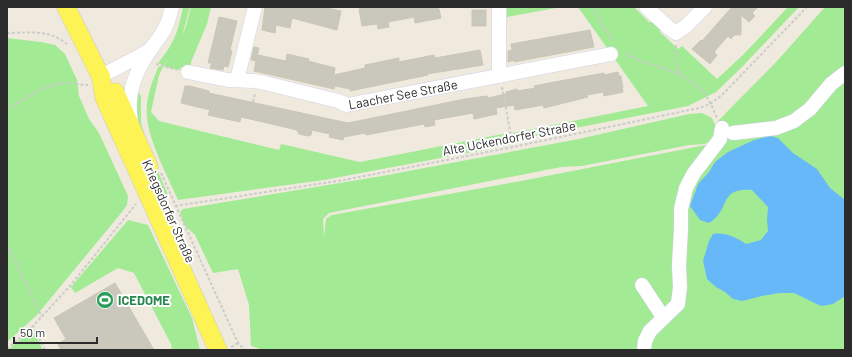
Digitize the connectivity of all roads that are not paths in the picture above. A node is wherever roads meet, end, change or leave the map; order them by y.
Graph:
1 (66, 7) edge
2 (172, 7) edge
3 (255, 7) edge
4 (499, 7) edge
5 (646, 7) edge
6 (705, 7) edge
7 (154, 45) junction
8 (617, 53) road end
9 (188, 72) road end
10 (845, 73) edge
11 (499, 76) junction
12 (96, 79) junction
13 (237, 80) junction
14 (132, 128) junction
15 (642, 285) dead end
16 (663, 317) junction
17 (230, 347) edge
18 (644, 350) edge

1 - 12 main road, Kriegsdorfer Straße
2 - 7 street
3 - 13 street
4 - 11 street
5 - 6 street
7 - 12 street
7 - 14 street
8 - 11 street, Laacher See Straße
9 - 13 street, Laacher See Straße
10 - 16 street
11 - 13 street, Laacher See Straße
12 - 14 main road, Kriegsdorfer Straße
12 - 17 main road, Kriegsdorfer Straße
14 - 17 main road, Kriegsdorfer Straße
15 - 16 street
16 - 18 street

